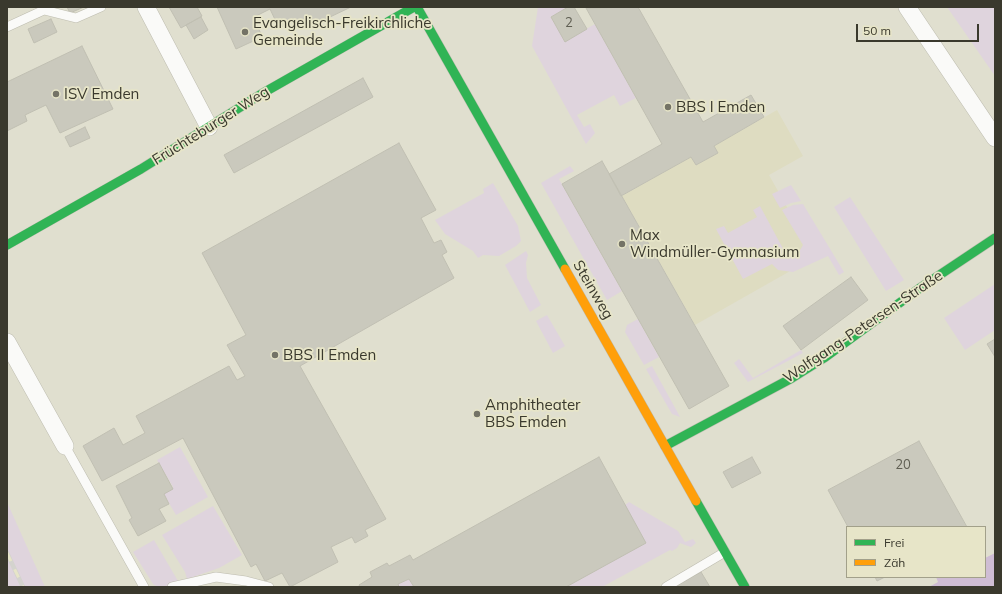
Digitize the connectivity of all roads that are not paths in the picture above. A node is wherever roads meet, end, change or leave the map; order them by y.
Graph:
1 (101, 7) edge
2 (146, 7) edge
3 (415, 7) edge
4 (907, 7) edge
5 (7, 27) edge
6 (974, 105) junction
7 (995, 118) edge
8 (209, 127) junction
9 (995, 138) edge
10 (995, 238) edge
11 (7, 245) edge
12 (7, 342) edge
13 (65, 446) joint
14 (665, 446) junction
15 (725, 552) junction
16 (144, 587) edge
17 (172, 587) edge
18 (269, 587) edge
19 (666, 587) edge
20 (745, 587) edge

1 - 5 lane
2 - 8 street
3 - 8 street, Früchteburger Weg
3 - 14 street, Steinweg
4 - 6 street
6 - 7 street
6 - 9 street
8 - 11 street, Früchteburger Weg
10 - 14 street, Wolfgang-Petersen-Straße
12 - 13 street
13 - 16 lane
14 - 15 street, Steinweg
15 - 19 lane
15 - 20 street, Steinweg
17 - 18 lane

